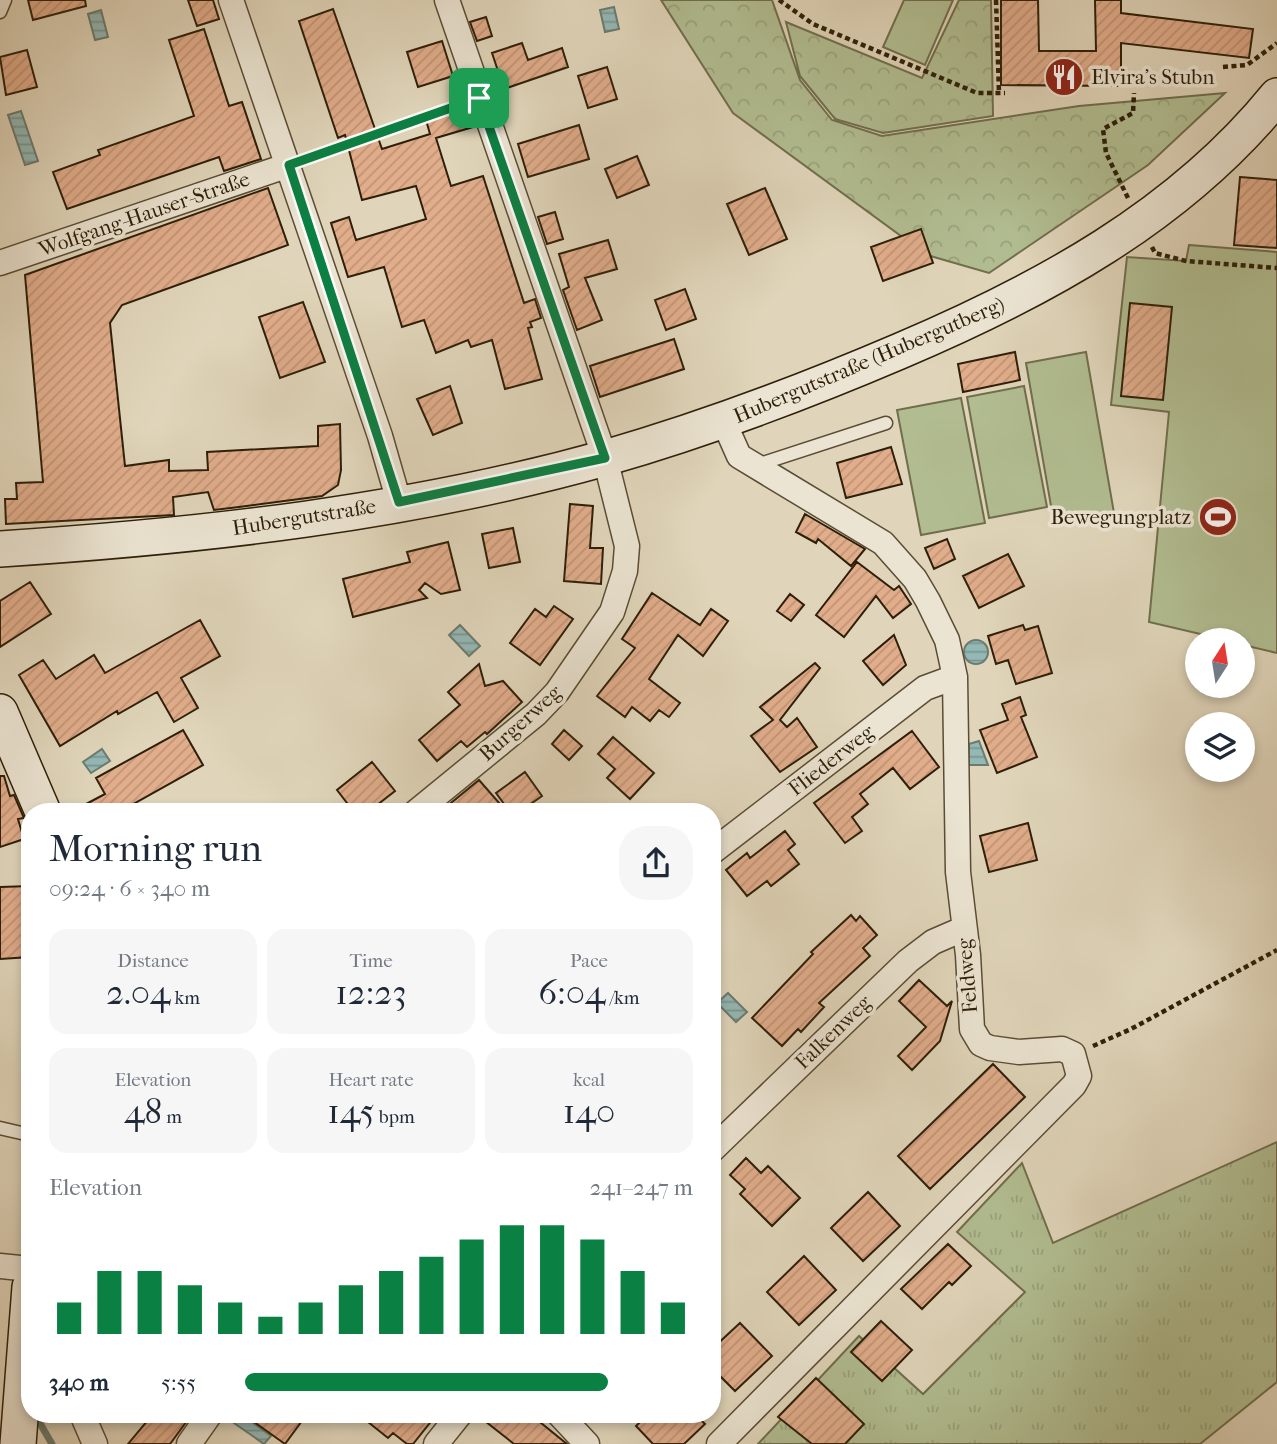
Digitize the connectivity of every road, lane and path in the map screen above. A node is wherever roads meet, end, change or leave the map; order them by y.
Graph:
1 (5, 0) edge
2 (231, 0) edge
3 (447, 0) edge
4 (779, 0) edge
5 (996, 0) edge
6 (0, 12) edge
7 (1277, 43) edge
8 (1223, 67) dead end
9 (1134, 93) dead end
10 (1277, 96) edge
11 (479, 98) junction
12 (289, 165) junction
13 (1141, 223) junction
14 (0, 263) edge
15 (1277, 268) edge
16 (723, 421) junction
17 (886, 424) dead end
18 (605, 458) junction
19 (753, 466) junction
20 (399, 502) junction
21 (0, 549) edge
22 (956, 677) junction
23 (0, 712) edge
24 (39, 803) edge
25 (427, 803) edge
26 (721, 845) edge
27 (963, 929) junction
28 (1277, 950) edge
29 (1073, 1054) junction
30 (0, 1128) edge
31 (21, 1133) edge
32 (721, 1141) edge
33 (0, 1266) edge
34 (21, 1268) edge
35 (21, 1389) edge
36 (86, 1423) edge
37 (204, 1423) edge
38 (453, 1423) edge
39 (567, 1423) edge
40 (18, 1441) edge
41 (95, 1444) edge
42 (189, 1444) edge
43 (436, 1444) edge
44 (587, 1444) edge
45 (719, 1444) edge

1 - 6 lane
2 - 12 street
3 - 11 street, Burgerweg
4 - 5 path
7 - 8 path
9 - 13 path
10 - 13 street, Hubergutstraße (Hubergutberg)
11 - 12 path
11 - 18 street, Burgerweg
12 - 14 street, Wolfgang-Hauser-Straße
12 - 20 street
13 - 15 path
13 - 16 street, Hubergutstraße (Hubergutberg)
16 - 18 street, Hubergutstraße (Hubergutberg)
16 - 19 street, Feldweg
17 - 19 lane
18 - 20 street, Hubergutstraße
18 - 25 street, Burgerweg
19 - 22 street, Feldweg
20 - 21 street, Hubergutstraße
22 - 26 street, Fliederweg
22 - 27 street, Feldweg
23 - 24 street
27 - 29 street, Feldweg
27 - 32 street, Falkenweg
28 - 29 path
29 - 45 street
30 - 31 lane
33 - 34 street
35 - 40 street
36 - 41 street
37 - 42 street
38 - 43 street
39 - 44 street

